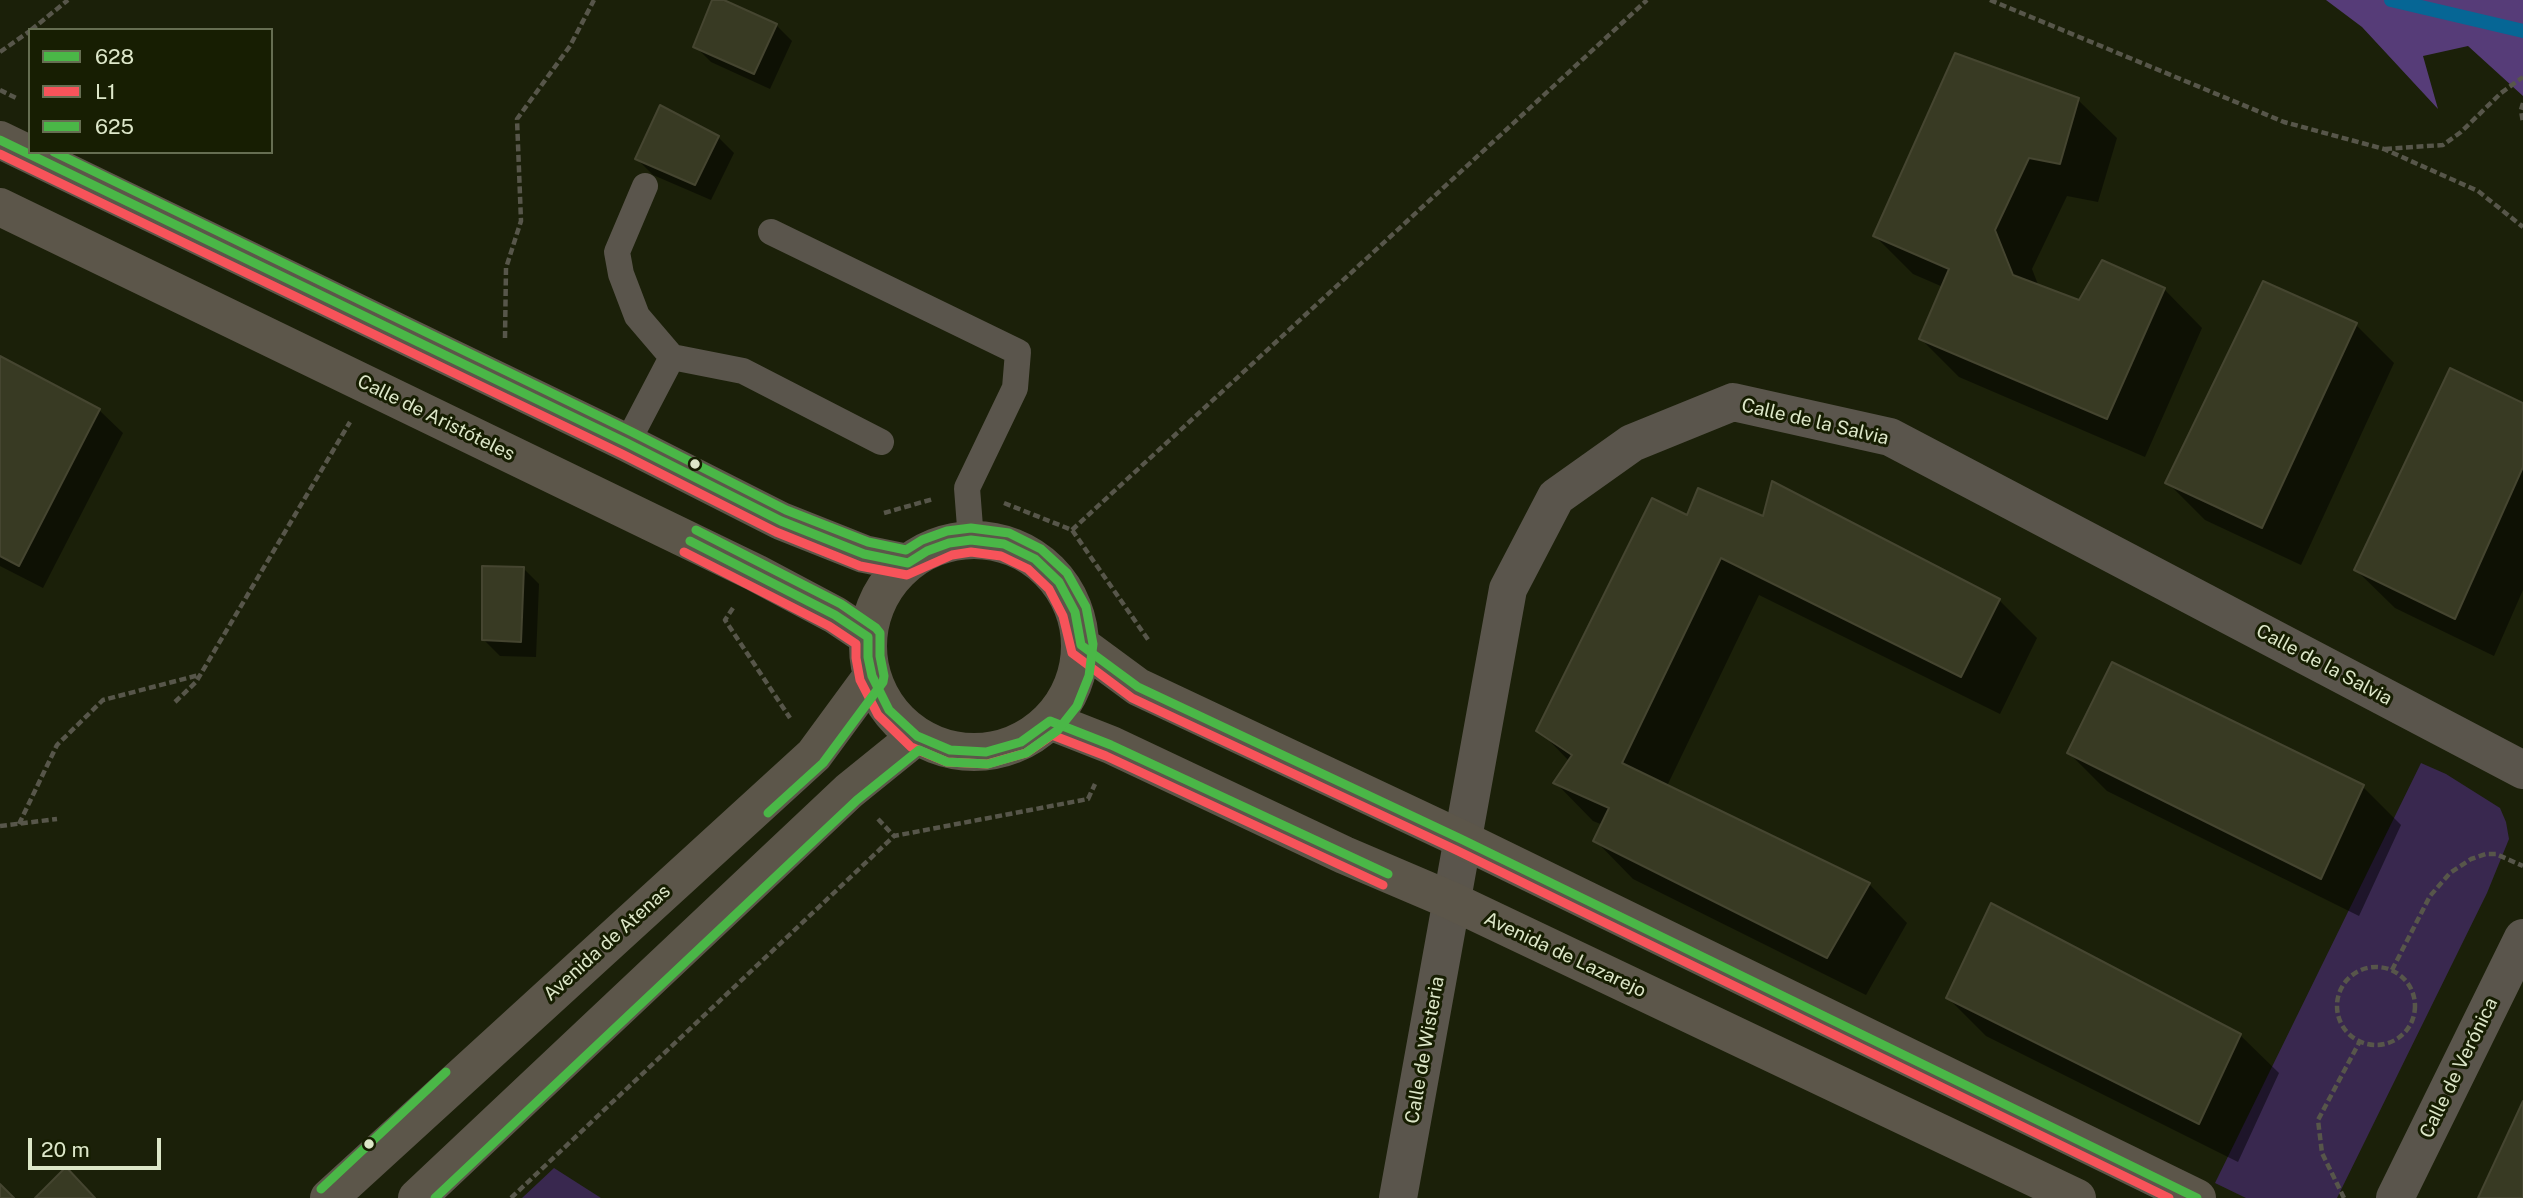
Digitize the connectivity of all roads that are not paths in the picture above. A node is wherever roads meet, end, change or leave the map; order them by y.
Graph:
1 (0, 140) edge
2 (28, 154) edge
3 (29, 154) edge
4 (645, 186) dead end
5 (0, 207) edge
6 (771, 232) dead end
7 (672, 357) junction
8 (881, 442) dead end
9 (627, 443) junction
10 (971, 540) junction
11 (908, 563) junction
12 (868, 637) junction
13 (1081, 645) junction
14 (872, 676) junction
15 (1050, 721) junction
16 (917, 736) junction
17 (2523, 770) edge
18 (1461, 839) junction
19 (1452, 901) junction
20 (2523, 938) edge
21 (329, 1198) edge
22 (416, 1198) edge
23 (1398, 1198) edge
24 (2077, 1198) edge
25 (2197, 1198) edge
26 (2395, 1198) edge

1 - 2 main road
3 - 9 main road
4 - 7 lane
5 - 12 main road, Calle de Aristóteles
6 - 10 lane
7 - 8 lane
7 - 9 lane
9 - 11 main road
10 - 11 main road
10 - 13 main road
11 - 12 main road
12 - 14 main road
13 - 15 main road
13 - 18 main road
14 - 16 main road
14 - 21 main road, Avenida de Atenas
15 - 16 main road
15 - 19 main road, Avenida de Lazarejo
16 - 22 main road
17 - 18 street, Calle de la Salvia
18 - 19 street, Calle de la Salvia
18 - 25 main road
19 - 23 street, Calle de Wisteria
19 - 24 main road, Avenida de Lazarejo
20 - 26 street, Calle de Verónica

